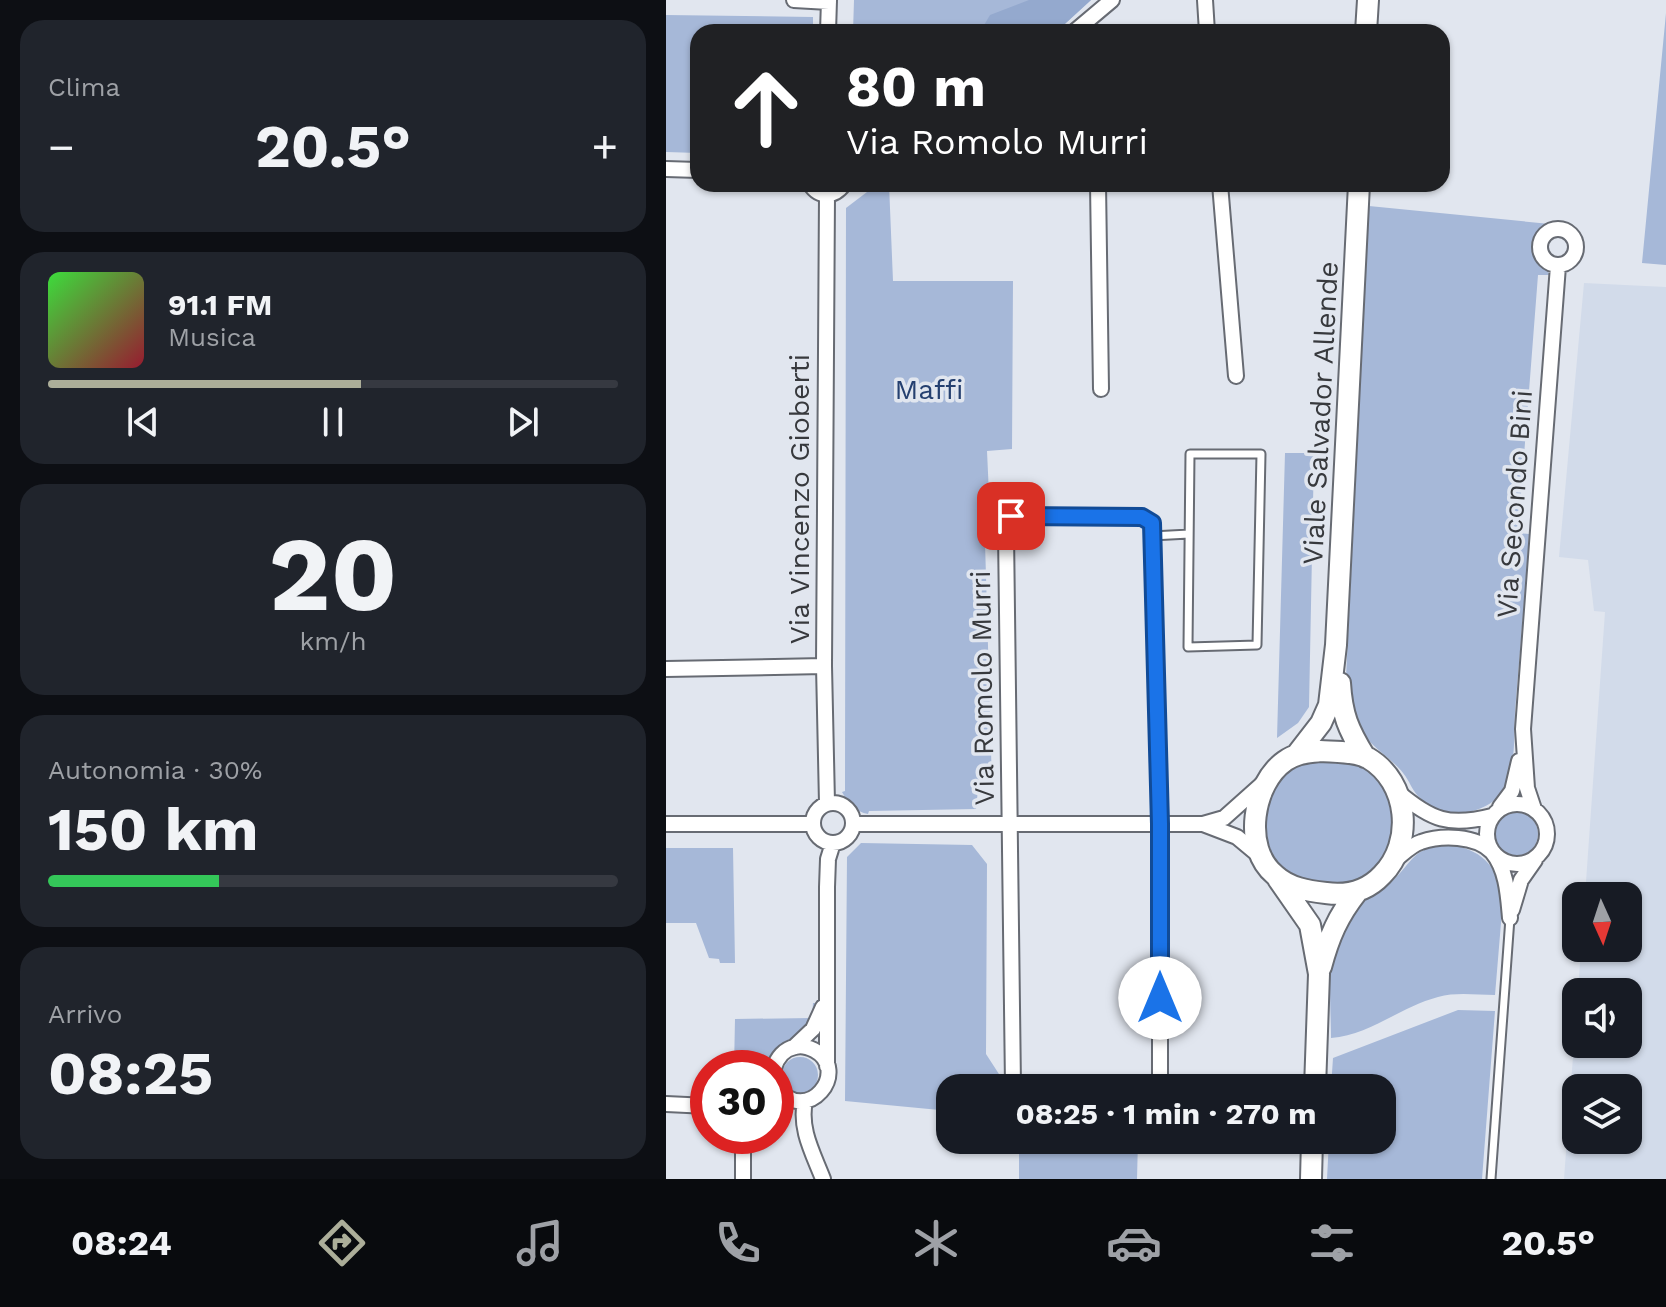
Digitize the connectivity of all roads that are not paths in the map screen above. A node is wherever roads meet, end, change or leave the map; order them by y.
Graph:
1 (794, 0) edge
2 (1112, 0) edge
3 (1205, 0) edge
4 (1368, 0) edge
5 (829, 1) edge
6 (1096, 14) junction
7 (828, 24) edge
8 (1084, 24) edge
9 (1096, 24) edge
10 (1206, 24) edge
11 (1366, 24) edge
12 (666, 169) edge
13 (690, 170) edge
14 (817, 192) edge
15 (836, 192) edge
16 (1098, 192) edge
17 (1221, 192) edge
18 (1359, 192) edge
19 (827, 195) junction
20 (1558, 266) dead end
21 (1236, 376) dead end
22 (1101, 389) dead end
23 (1189, 534) junction
24 (1152, 536) junction
25 (1336, 645) junction
26 (824, 666) junction
27 (666, 669) edge
28 (1522, 745) junction
29 (1297, 754) junction
30 (1365, 757) junction
31 (1265, 781) junction
32 (1397, 790) junction
33 (827, 803) junction
34 (1534, 809) junction
35 (1494, 814) junction
36 (666, 824) edge
37 (813, 824) junction
38 (853, 824) junction
39 (1160, 824) junction
40 (1203, 824) junction
41 (1010, 825) junction
42 (833, 843) junction
43 (1491, 851) junction
44 (1261, 857) junction
45 (1537, 857) junction
46 (1392, 863) junction
47 (1274, 875) junction
48 (1357, 892) junction
49 (1510, 918) junction
50 (1319, 974) junction
51 (826, 996) junction
52 (794, 1047) junction
53 (789, 1050) edge
54 (827, 1066) junction
55 (1315, 1074) edge
56 (794, 1099) edge
57 (800, 1101) junction
58 (794, 1102) edge
59 (666, 1104) edge
60 (690, 1105) edge
61 (743, 1154) edge
62 (1312, 1154) edge
63 (743, 1179) edge
64 (823, 1179) edge
65 (1311, 1179) edge
66 (1491, 1179) edge

1 - 5 street
2 - 6 street
3 - 10 street
4 - 11 main road
5 - 7 street
6 - 8 street
6 - 9 street
12 - 13 street
14 - 19 street
15 - 19 street
16 - 22 street
17 - 21 street
18 - 25 main road, Viale Salvador Allende
19 - 26 street, Via Vincenzo Gioberti
20 - 28 street, Via Secondo Bini
23 - 23 lane
23 - 24 lane
24 - 39 street
24 - 41 street, Via Romolo Murri
25 - 29 main road, Viale Salvador Allende
25 - 30 main road, Viale Salvador Allende
26 - 27 street
26 - 33 street, Via Vincenzo Gioberti
28 - 34 street, Via Secondo Bini
28 - 35 street, Via Secondo Bini
29 - 30 main road
29 - 31 main road
30 - 32 main road
31 - 40 street
31 - 44 main road
32 - 35 street
32 - 46 main road
33 - 37 street
33 - 38 street
34 - 35 street
34 - 45 street
35 - 43 street
36 - 37 street
37 - 42 street
38 - 41 street
38 - 42 street
39 - 40 street
39 - 41 street
39 - 41 street
40 - 44 street
42 - 51 street
43 - 45 street
43 - 46 street
43 - 49 street
44 - 47 main road
45 - 49 street
46 - 48 main road
47 - 48 main road
47 - 50 main road
48 - 50 main road
49 - 66 lane
50 - 55 main road
51 - 52 street
51 - 54 street
52 - 53 street
52 - 54 street
54 - 57 street
56 - 57 street
57 - 58 street
57 - 64 street
59 - 60 street
61 - 63 street
62 - 65 main road

